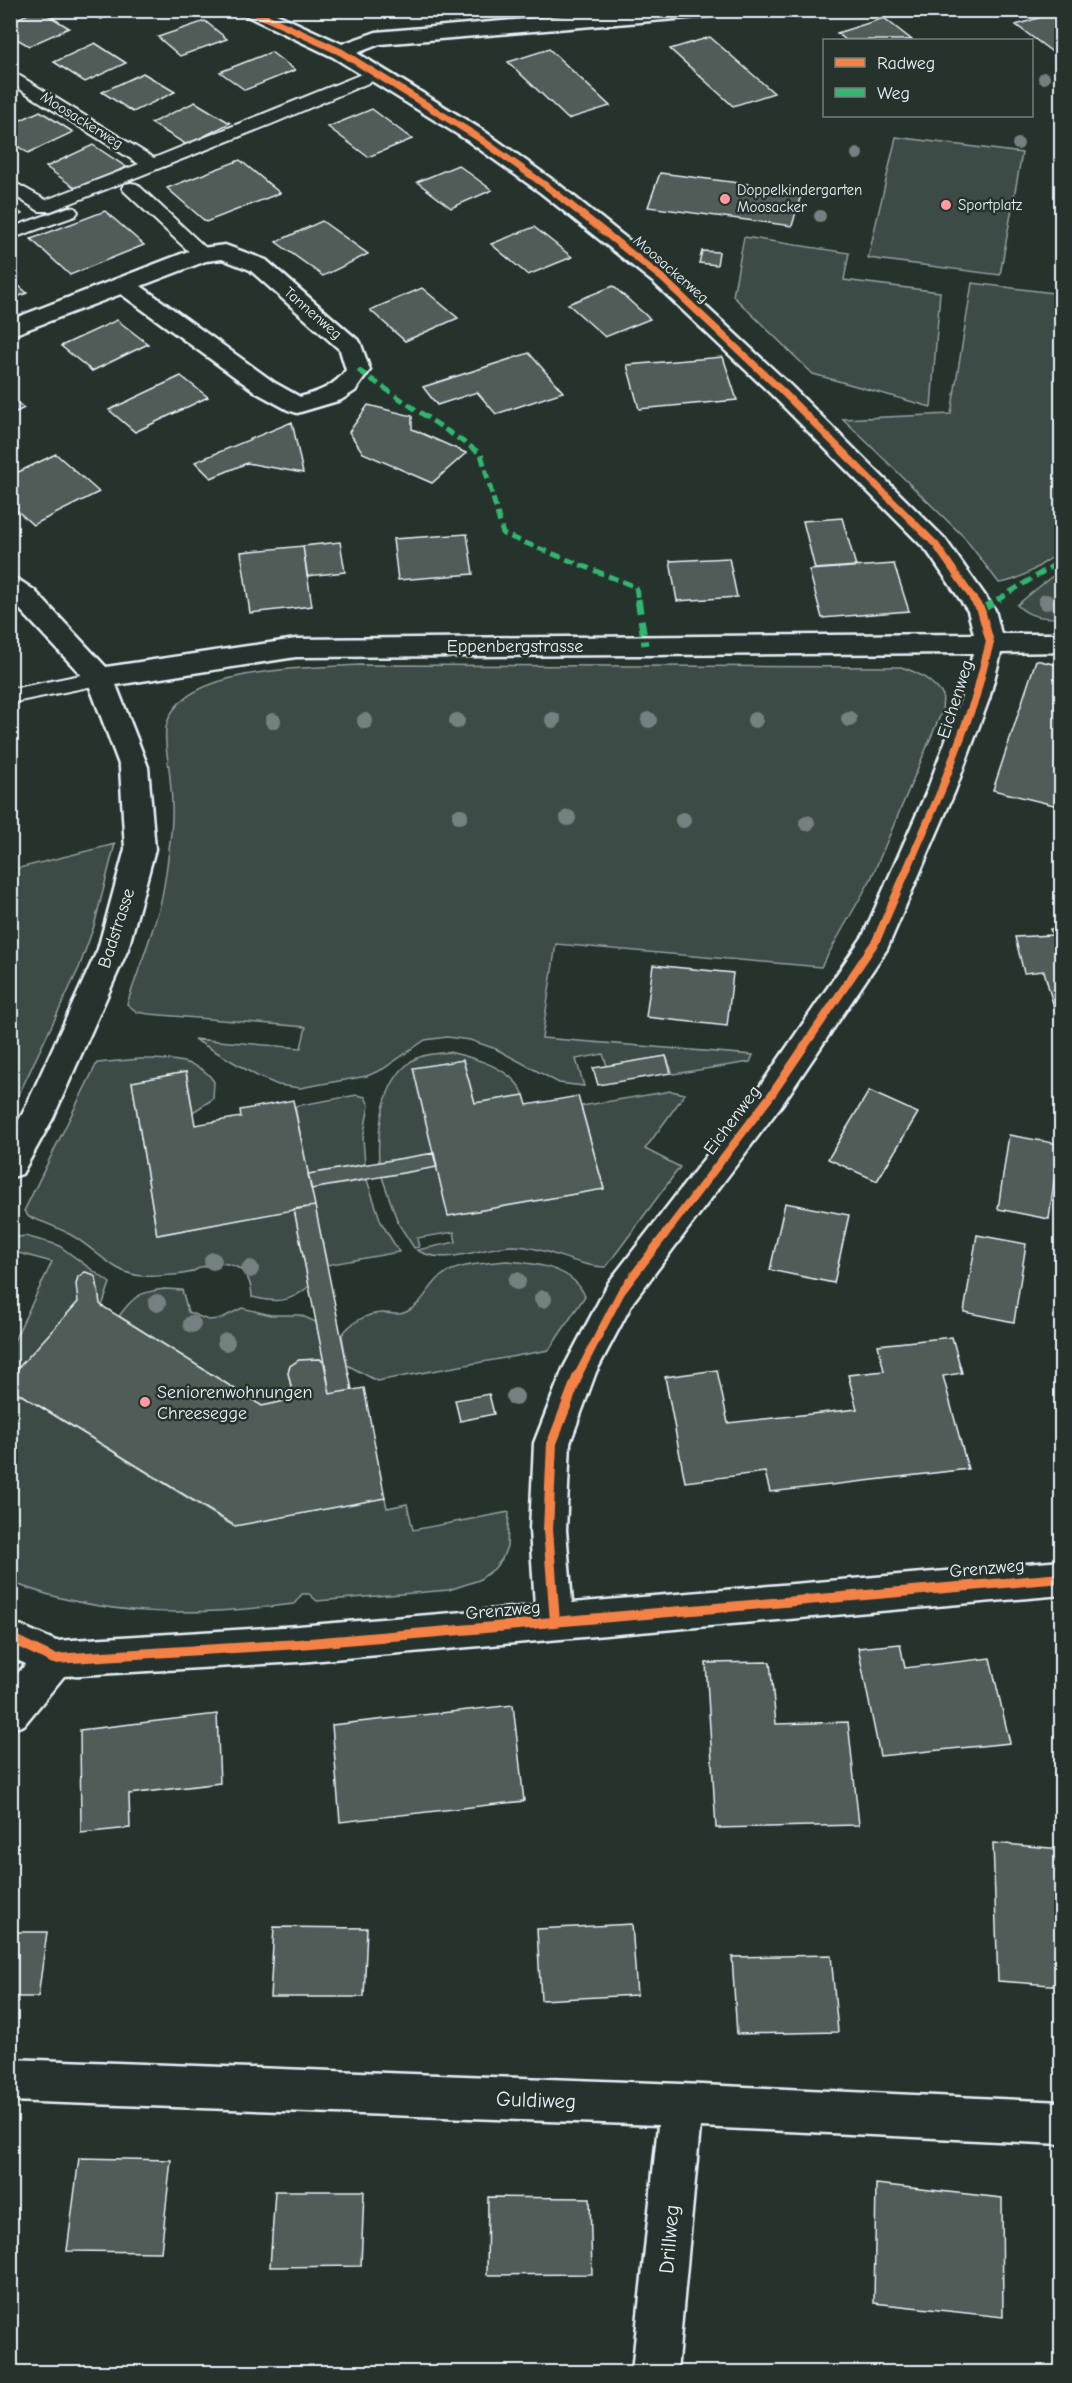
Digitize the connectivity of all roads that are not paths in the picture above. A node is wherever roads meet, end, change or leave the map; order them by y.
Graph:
1 (250, 10) edge
2 (711, 10) edge
3 (341, 52) junction
4 (374, 74) junction
5 (10, 75) edge
6 (260, 138) dead end
7 (153, 165) junction
8 (10, 185) edge
9 (131, 188) junction
10 (10, 234) edge
11 (202, 254) junction
12 (124, 285) junction
13 (10, 329) edge
14 (10, 586) edge
15 (990, 642) junction
16 (1062, 643) edge
17 (100, 678) junction
18 (10, 693) edge
19 (10, 1164) edge
20 (1062, 1578) edge
21 (555, 1622) junction
22 (10, 1638) edge
23 (54, 1659) junction
24 (10, 1712) edge
25 (10, 2080) edge
26 (681, 2105) junction
27 (1062, 2122) edge
28 (654, 2373) edge

1 - 3 street, Moosackerweg
2 - 3 street
3 - 4 street, Moosackerweg
4 - 7 lane, Moosackerweg
4 - 15 street, Moosackerweg
5 - 7 lane, Moosackerweg
6 - 9 lane
7 - 8 lane, Moosackerweg
9 - 10 lane
9 - 11 lane
11 - 12 street, Tannenweg
11 - 12 street, Tannenweg
12 - 13 street, Tannenweg
14 - 17 street
15 - 16 street, Eppenbergstrasse
15 - 17 street, Eppenbergstrasse
15 - 21 street, Eichenweg
17 - 18 lane
17 - 19 street, Badstrasse
20 - 21 street, Grenzweg
21 - 23 street, Grenzweg
22 - 23 street
23 - 24 street
25 - 26 street, Guldiweg
26 - 27 street, Guldiweg
26 - 28 street, Drillweg

